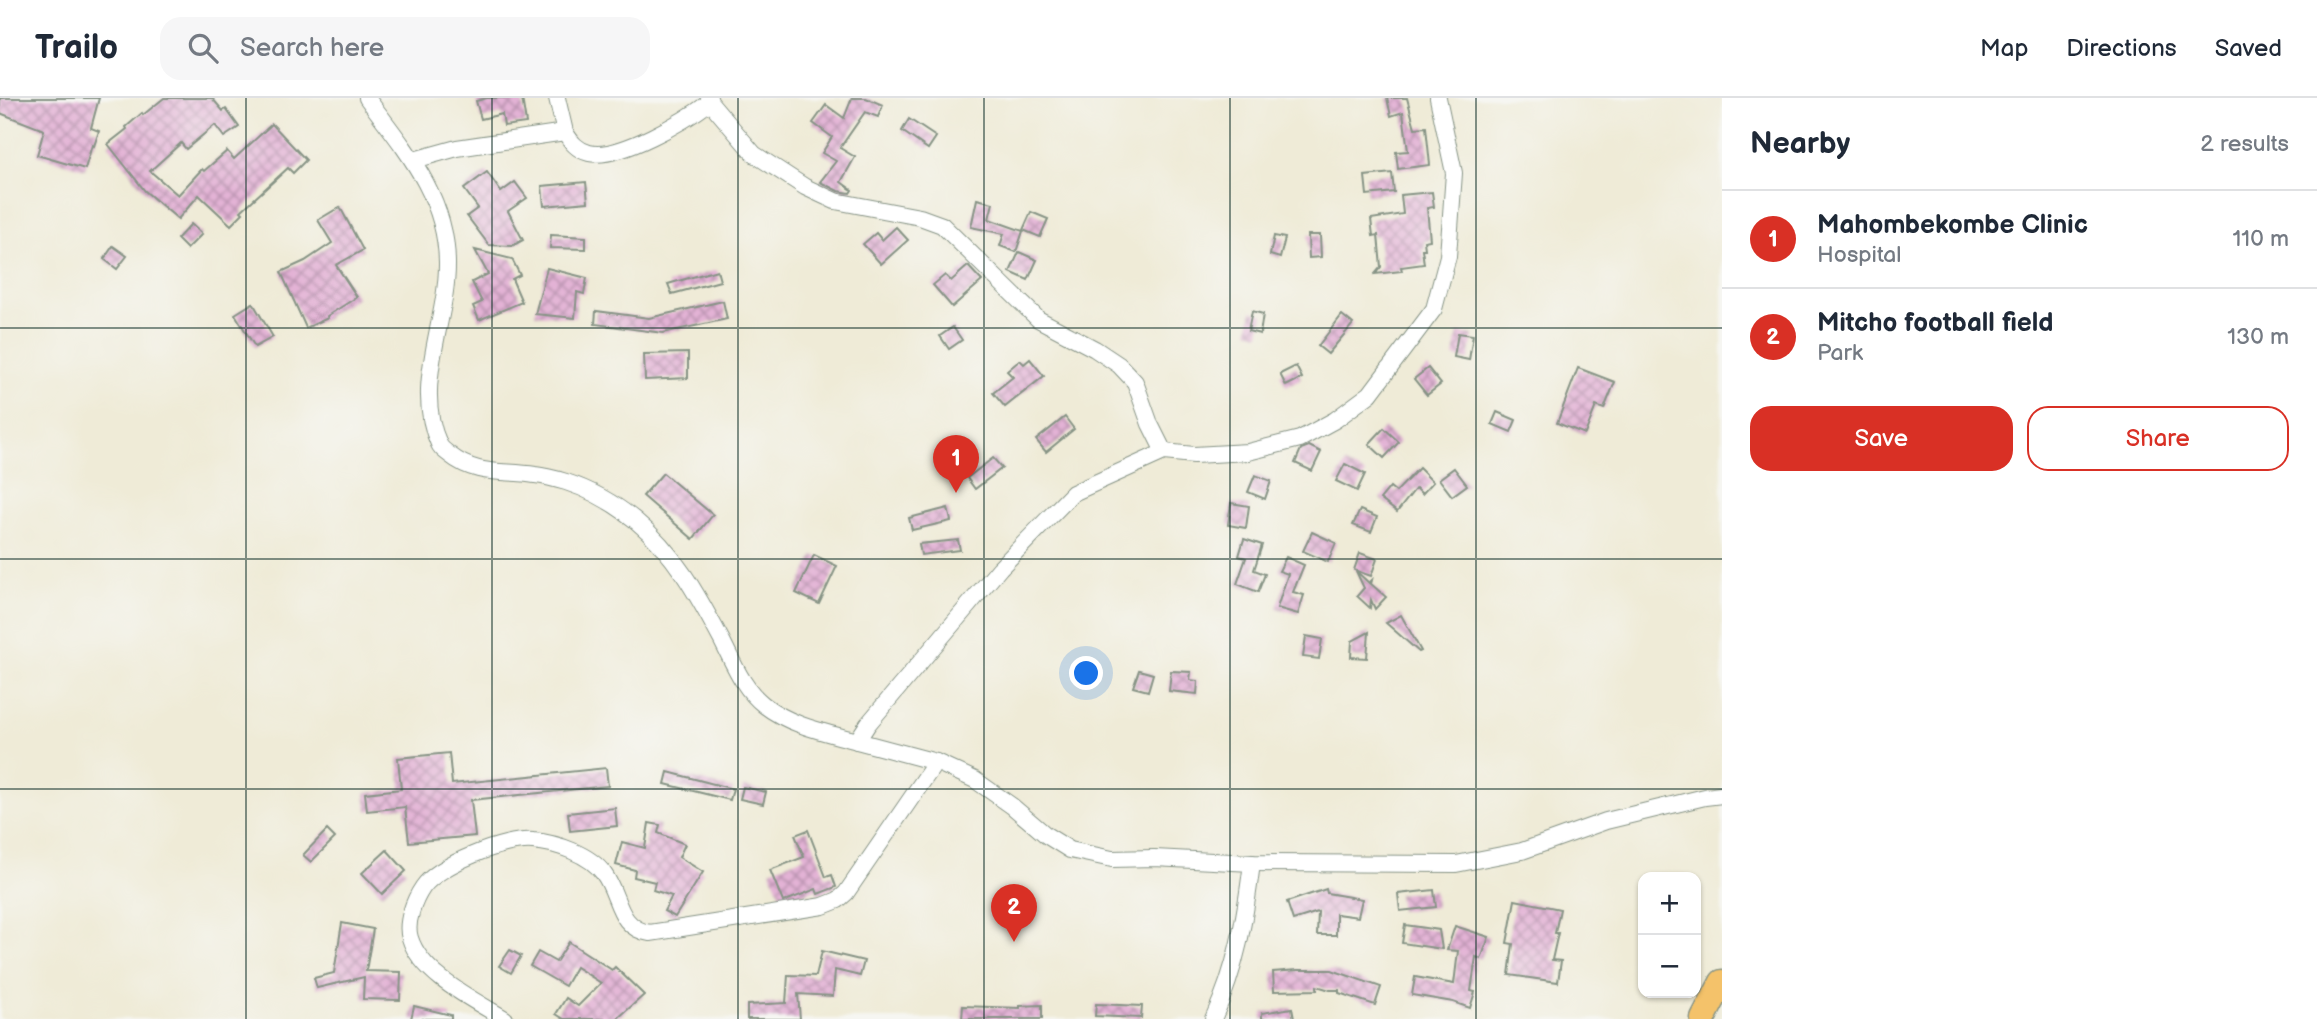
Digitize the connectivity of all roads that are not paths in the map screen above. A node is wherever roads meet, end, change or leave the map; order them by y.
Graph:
1 (368, 98) edge
2 (557, 98) edge
3 (1438, 98) edge
4 (710, 100) edge
5 (565, 132) junction
6 (414, 160) junction
7 (1164, 452) junction
8 (857, 741) junction
9 (936, 762) junction
10 (1722, 795) edge
11 (1252, 863) junction
12 (1722, 982) edge
13 (506, 1019) edge
14 (1213, 1019) edge
15 (1703, 1019) edge

1 - 6 street
2 - 5 street
3 - 7 street
4 - 5 street
4 - 7 street
5 - 6 street
6 - 8 street
7 - 8 street
8 - 9 street
9 - 11 street
9 - 13 street
10 - 11 street
11 - 14 street
12 - 15 main road

